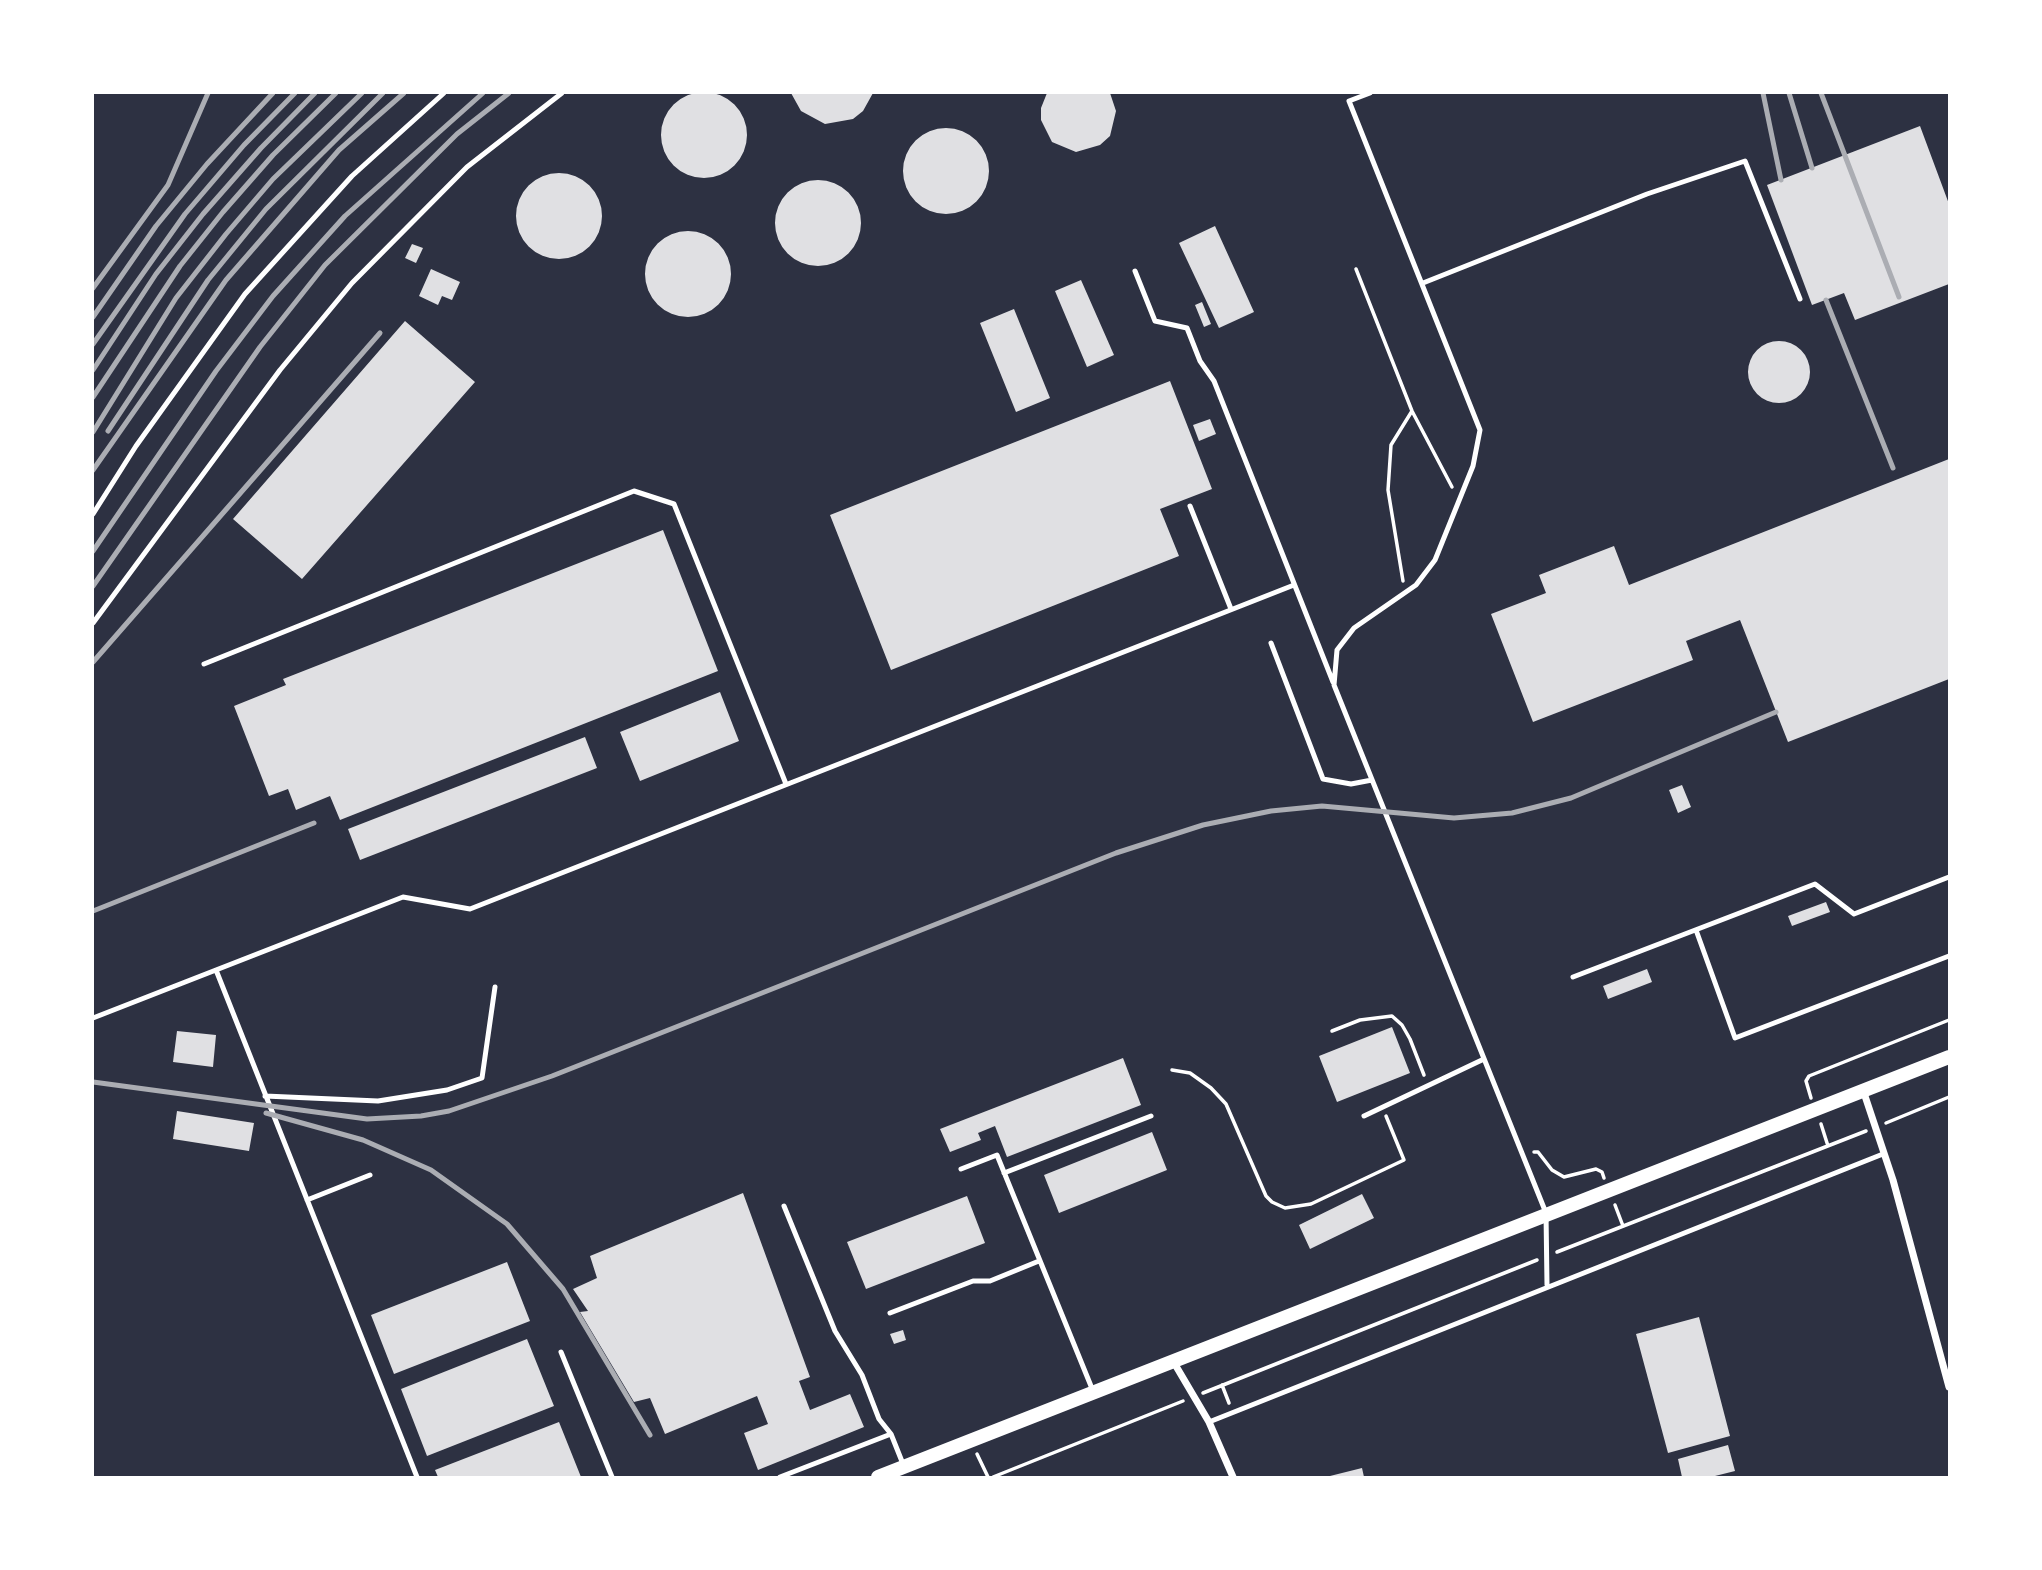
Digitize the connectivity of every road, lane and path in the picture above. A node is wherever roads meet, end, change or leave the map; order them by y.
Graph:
1 (444, 93) edge
2 (562, 93) edge
3 (1370, 93) edge
4 (1356, 269) dead end
5 (1135, 271) dead end
6 (1423, 284) junction
7 (1800, 299) dead end
8 (1412, 411) junction
9 (1459, 502) junction
10 (1190, 506) dead end
11 (93, 514) edge
12 (1294, 585) junction
13 (1405, 593) junction
14 (1231, 609) junction
15 (93, 623) edge
16 (1271, 643) dead end
17 (204, 664) dead end
18 (1334, 685) junction
19 (1372, 780) junction
20 (786, 785) junction
21 (1949, 877) edge
22 (1696, 930) junction
23 (1949, 956) edge
24 (216, 970) junction
25 (1573, 977) dead end
26 (495, 987) dead end
27 (93, 1018) edge
28 (1949, 1020) edge
29 (1332, 1031) dead end
30 (1949, 1057) edge
31 (1484, 1059) junction
32 (1172, 1070) dead end
33 (1429, 1086) junction
34 (1863, 1090) junction
35 (265, 1096) junction
36 (1949, 1097) edge
37 (1382, 1108) junction
38 (1815, 1108) junction
39 (1151, 1116) dead end
40 (1364, 1116) dead end
41 (1875, 1127) junction
42 (1828, 1146) junction
43 (1522, 1153) junction
44 (1883, 1154) junction
45 (961, 1169) dead end
46 (1004, 1173) junction
47 (370, 1175) dead end
48 (1609, 1190) junction
49 (307, 1200) junction
50 (783, 1206) dead end
51 (1546, 1213) junction
52 (1623, 1226) junction
53 (1548, 1255) junction
54 (1039, 1261) junction
55 (1547, 1285) junction
56 (890, 1313) dead end
57 (561, 1352) dead end
58 (1173, 1360) junction
59 (1222, 1385) junction
60 (1949, 1387) edge
61 (1093, 1391) junction
62 (1193, 1397) junction
63 (1233, 1412) junction
64 (1209, 1422) junction
65 (891, 1434) junction
66 (971, 1440) junction
67 (904, 1467) junction
68 (417, 1477) edge
69 (612, 1477) edge
70 (780, 1477) edge
71 (878, 1477) edge
72 (988, 1477) edge
73 (993, 1477) edge
74 (1233, 1477) edge

1 - 11 lane
2 - 15 lane
3 - 6 lane
4 - 8 path
5 - 12 lane
6 - 7 lane
6 - 9 lane
8 - 9 path
8 - 13 path
9 - 13 lane
10 - 14 lane
12 - 14 lane
12 - 18 lane
13 - 18 lane
14 - 20 lane
16 - 19 lane
17 - 20 lane
18 - 19 lane
19 - 31 lane
20 - 24 lane
21 - 22 lane
22 - 23 lane
22 - 25 lane
24 - 27 lane
24 - 35 lane
26 - 35 lane
28 - 38 path
29 - 33 path
30 - 34 main road
31 - 33 lane
31 - 43 lane
32 - 37 path
33 - 37 lane
34 - 38 main road
34 - 41 street
35 - 49 lane
36 - 41 path
37 - 40 lane
38 - 42 path
38 - 48 main road
39 - 46 lane
41 - 42 path
41 - 44 street
42 - 52 path
43 - 48 path
43 - 51 lane
44 - 55 lane
44 - 60 street
45 - 46 lane
46 - 54 lane
47 - 49 lane
48 - 51 main road
48 - 52 path
49 - 68 lane
50 - 65 lane
51 - 53 lane
51 - 58 main road
52 - 53 path
53 - 55 lane
53 - 59 path
54 - 56 lane
54 - 61 lane
55 - 63 lane
57 - 69 lane
58 - 61 main road
58 - 62 street
59 - 62 path
59 - 63 path
61 - 66 main road
62 - 64 street
62 - 73 path
63 - 64 lane
64 - 74 street
65 - 67 lane
65 - 70 lane
66 - 67 main road
66 - 72 path
67 - 71 main road

